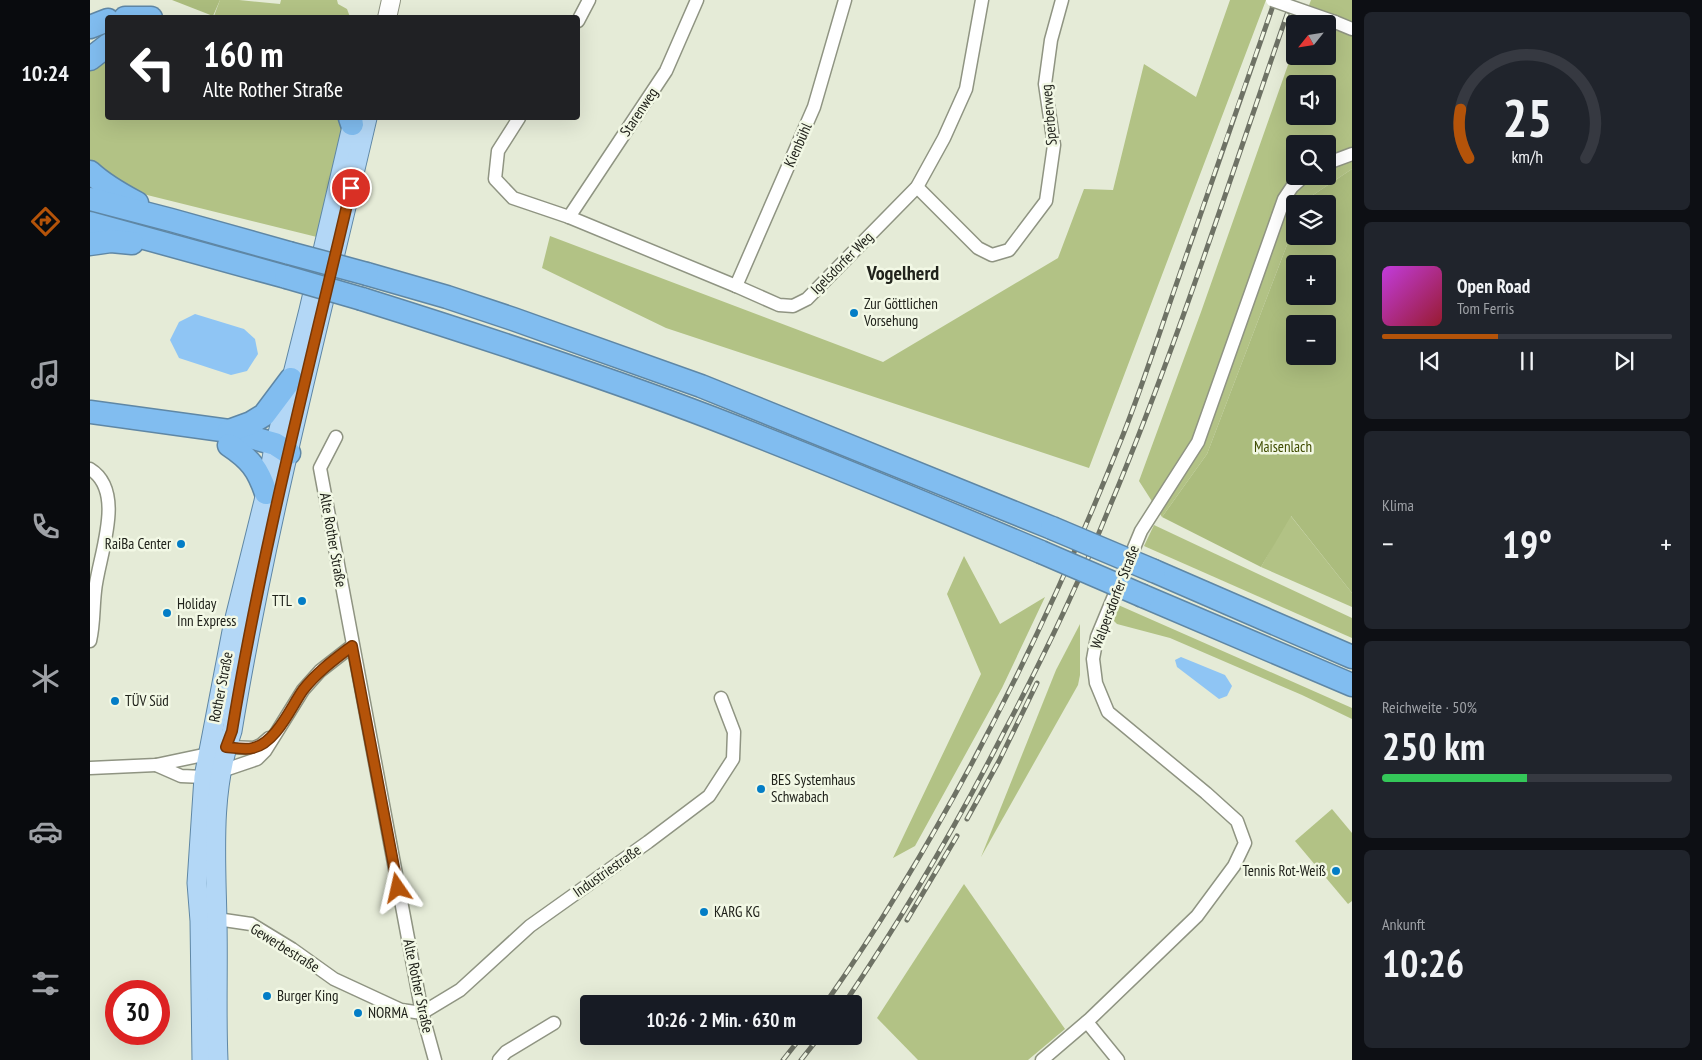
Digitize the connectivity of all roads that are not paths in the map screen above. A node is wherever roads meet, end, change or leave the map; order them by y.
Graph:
1 (380, 0) edge
2 (391, 0) edge
3 (589, 0) edge
4 (697, 0) edge
5 (845, 0) edge
6 (982, 0) edge
7 (1062, 0) edge
8 (1272, 0) edge
9 (378, 15) edge
10 (388, 15) edge
11 (580, 17) edge
12 (105, 21) edge
13 (90, 27) edge
14 (1352, 29) edge
15 (105, 47) edge
16 (90, 59) edge
17 (356, 120) edge
18 (356, 120) edge
19 (518, 120) edge
20 (1352, 154) edge
21 (1336, 160) edge
22 (90, 172) edge
23 (1294, 185) edge
24 (917, 187) junction
25 (90, 199) edge
26 (569, 217) junction
27 (172, 220) junction
28 (90, 223) edge
29 (90, 244) edge
30 (175, 247) junction
31 (736, 286) junction
32 (291, 379) junction
33 (90, 412) edge
34 (90, 424) edge
35 (336, 437) dead end
36 (229, 438) junction
37 (279, 450) junction
38 (90, 469) edge
39 (266, 493) junction
40 (90, 641) edge
41 (352, 646) junction
42 (1352, 657) edge
43 (1352, 685) edge
44 (721, 698) dead end
45 (275, 733) junction
46 (226, 747) junction
47 (208, 754) junction
48 (156, 765) junction
49 (90, 768) edge
50 (223, 770) junction
51 (204, 777) junction
52 (209, 920) junction
53 (422, 1013) junction
54 (1086, 1022) junction
55 (554, 1023) dead end
56 (202, 1060) edge
57 (218, 1060) edge
58 (435, 1060) edge
59 (499, 1060) edge
60 (1042, 1060) edge
61 (1118, 1060) edge

1 - 9 main road
2 - 10 main road
3 - 11 street
4 - 26 street, Starenweg
5 - 31 street, Kienbühl
6 - 24 street, Igelsdorfer Weg
7 - 24 street, Sperberweg
8 - 14 street, bridge
12 - 13 highway
15 - 16 highway
17 - 32 main road, Rother Straße
18 - 37 main road, Rother Straße
19 - 26 street, Igelsdorfer Weg
20 - 21 street
22 - 27 highway
23 - 54 street, Walpersdorfer Straße
24 - 31 street, Igelsdorfer Weg
25 - 27 highway
26 - 31 street, Igelsdorfer Weg
27 - 42 highway, bridge
28 - 30 highway
29 - 30 highway
30 - 43 highway, bridge
32 - 36 highway
32 - 37 main road, Rother Straße
33 - 36 highway
34 - 36 highway
35 - 41 street, Alte Rother Straße
36 - 37 highway
36 - 39 highway
37 - 39 main road, Rother Straße
37 - 46 main road, Rother Straße
38 - 40 street
39 - 47 main road, Rother Straße
41 - 45 street
41 - 53 street, Alte Rother Straße
44 - 53 street, Industriestraße
45 - 46 street
45 - 50 street
46 - 47 street
46 - 50 main road, Rother Straße
47 - 48 street
47 - 51 main road, Rother Straße
48 - 49 street
48 - 51 street
50 - 51 street
50 - 52 main road, Rother Straße
51 - 52 main road, Rother Straße
52 - 53 street, Gewerbestraße
52 - 56 main road, Rother Straße
52 - 57 main road, Rother Straße
53 - 58 street, Alte Rother Straße
54 - 60 street, Walpersdorfer Straße
54 - 61 street
55 - 59 street

